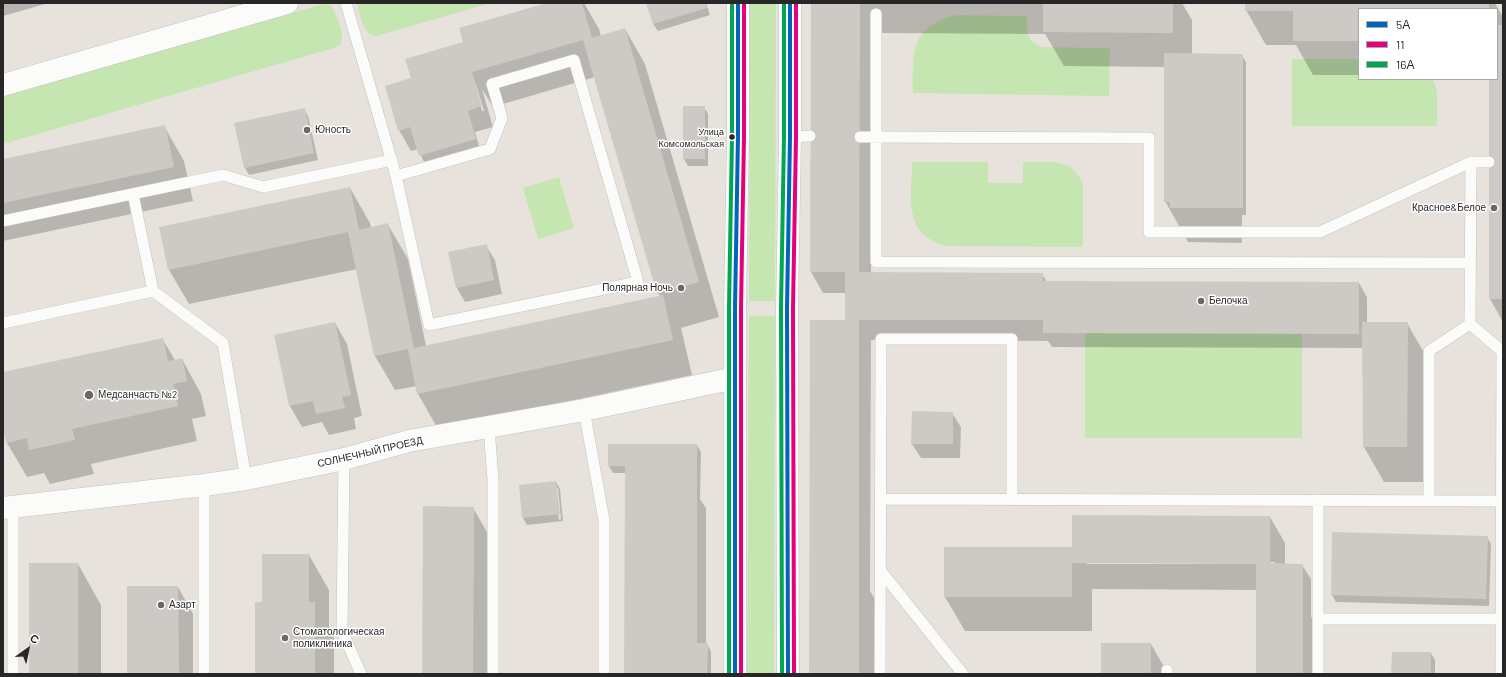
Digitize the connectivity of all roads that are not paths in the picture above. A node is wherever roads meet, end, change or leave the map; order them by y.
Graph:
1 (287, 3) edge
2 (346, 3) edge
3 (738, 3) edge
4 (790, 3) edge
5 (876, 14) dead end
6 (3, 85) edge
7 (860, 136) dead end
8 (876, 137) junction
9 (392, 160) junction
10 (1471, 162) junction
11 (1489, 162) dead end
12 (396, 176) junction
13 (133, 194) junction
14 (3, 221) edge
15 (1470, 263) junction
16 (153, 291) junction
17 (3, 323) edge
18 (1470, 324) junction
19 (1502, 352) edge
20 (735, 378) junction
21 (584, 410) junction
22 (489, 428) junction
23 (344, 459) junction
24 (246, 479) junction
25 (204, 485) junction
26 (880, 499) junction
27 (1016, 499) junction
28 (1318, 500) junction
29 (1429, 500) junction
30 (1502, 501) junction
31 (8, 507) edge
32 (880, 570) junction
33 (1318, 619) junction
34 (1501, 619) junction
35 (13, 674) edge
36 (204, 674) edge
37 (361, 674) edge
38 (493, 674) edge
39 (604, 674) edge
40 (735, 674) edge
41 (788, 674) edge
42 (880, 674) edge
43 (963, 674) edge
44 (1318, 674) edge
45 (1501, 674) edge

1 - 6 street
2 - 9 lane
3 - 20 street
4 - 41 street
5 - 8 lane
7 - 8 lane
8 - 10 lane
8 - 15 lane
9 - 12 lane
9 - 13 lane
10 - 11 lane
10 - 15 lane
12 - 12 lane
13 - 14 lane
13 - 16 lane
15 - 18 lane
16 - 17 lane
16 - 24 lane
18 - 19 lane
18 - 29 lane
19 - 30 lane
20 - 21 street, СОЛНЕЧНЫЙ ПРОЕЗД
20 - 40 street
21 - 22 street, СОЛНЕЧНЫЙ ПРОЕЗД
21 - 39 lane
22 - 23 street, СОЛНЕЧНЫЙ ПРОЕЗД
22 - 38 lane
23 - 24 street, СОЛНЕЧНЫЙ ПРОЕЗД
23 - 37 lane
24 - 25 street, СОЛНЕЧНЫЙ ПРОЕЗД
25 - 31 street, СОЛНЕЧНЫЙ ПРОЕЗД
25 - 36 lane
26 - 27 lane
26 - 27 lane
26 - 32 lane
27 - 28 lane
28 - 29 lane
28 - 33 lane
29 - 30 lane
30 - 34 lane
31 - 35 lane
32 - 42 lane
32 - 43 lane
33 - 34 lane
33 - 44 lane
34 - 45 lane

